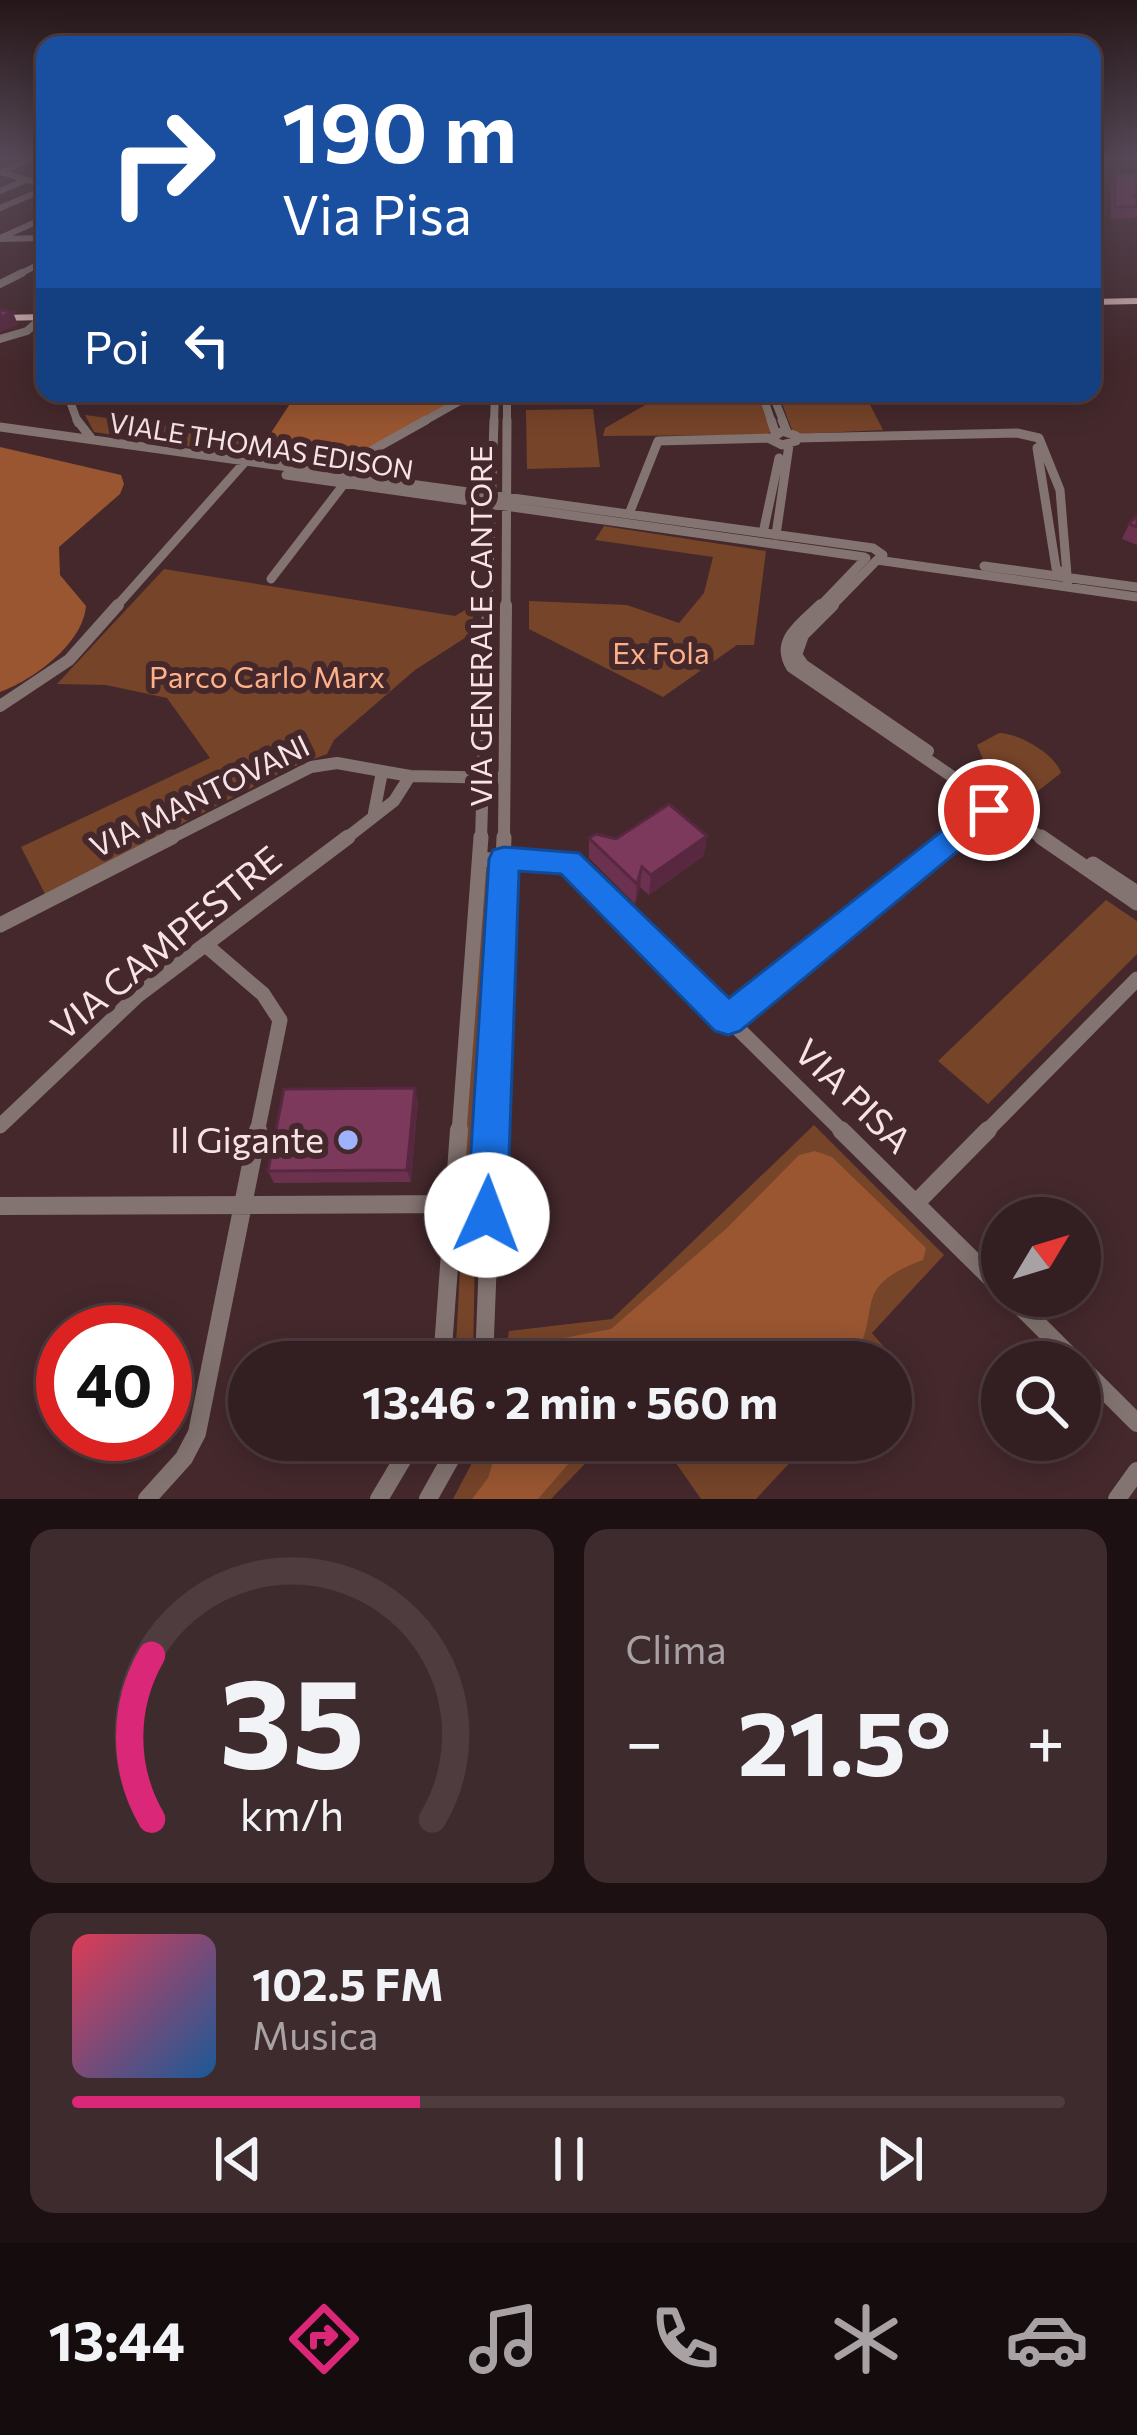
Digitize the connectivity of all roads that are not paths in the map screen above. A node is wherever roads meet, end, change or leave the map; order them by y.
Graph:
1 (36, 238) edge
2 (0, 239) edge
3 (36, 266) edge
4 (0, 284) edge
5 (1137, 298) edge
6 (1101, 299) edge
7 (0, 316) edge
8 (36, 321) edge
9 (36, 326) edge
10 (0, 339) edge
11 (70, 402) edge
12 (458, 402) edge
13 (495, 402) edge
14 (507, 402) edge
15 (765, 402) edge
16 (773, 402) edge
17 (80, 427) junction
18 (0, 430) edge
19 (777, 434) junction
20 (69, 437) junction
21 (54, 441) junction
22 (98, 441) junction
23 (789, 443) junction
24 (243, 464) junction
25 (344, 484) junction
26 (446, 494) junction
27 (491, 500) junction
28 (507, 502) junction
29 (542, 513) junction
30 (629, 514) junction
31 (507, 526) junction
32 (770, 534) junction
33 (827, 553) junction
34 (871, 555) junction
35 (847, 578) junction
36 (271, 579) dead end
37 (1068, 582) junction
38 (1137, 587) edge
39 (1137, 597) edge
40 (0, 706) edge
41 (382, 772) junction
42 (410, 776) junction
43 (483, 778) junction
44 (504, 778) junction
45 (998, 803) junction
46 (374, 813) junction
47 (504, 859) junction
48 (480, 860) junction
49 (1137, 893) edge
50 (1137, 904) edge
51 (0, 925) edge
52 (208, 947) junction
53 (1137, 979) edge
54 (728, 1020) junction
55 (0, 1126) edge
56 (488, 1177) junction
57 (916, 1203) junction
58 (458, 1204) junction
59 (243, 1205) junction
60 (0, 1206) edge
61 (487, 1258) junction
62 (981, 1267) edge
63 (1031, 1317) edge
64 (444, 1341) edge
65 (485, 1341) edge
66 (1055, 1341) edge
67 (1101, 1387) edge
68 (1137, 1423) edge
69 (402, 1461) edge
70 (449, 1461) edge
71 (1137, 1471) edge
72 (147, 1499) edge
73 (379, 1499) edge
74 (428, 1499) edge
75 (1118, 1499) edge

1 - 2 street
3 - 4 street
5 - 6 main road
7 - 8 main road
9 - 10 street
11 - 17 street
12 - 24 street
13 - 27 street, VIA GENERALE CANTORE
14 - 28 street, VIA GENERALE CANTORE
15 - 19 street
16 - 19 street
17 - 20 street
17 - 22 street
18 - 20 street, VIALE THOMAS EDISON
18 - 21 street, VIALE THOMAS EDISON
19 - 23 street
19 - 23 street
19 - 30 street
20 - 21 street
20 - 22 street, VIALE THOMAS EDISON
21 - 24 street, VIALE THOMAS EDISON
22 - 24 street, VIALE THOMAS EDISON
23 - 32 street
23 - 37 street
24 - 25 street, VIALE THOMAS EDISON
24 - 26 street, VIALE THOMAS EDISON
24 - 40 street
25 - 26 street, VIALE THOMAS EDISON
25 - 36 street
26 - 27 street, VIALE THOMAS EDISON
27 - 28 street, VIALE THOMAS EDISON
27 - 43 street, VIA GENERALE CANTORE
28 - 29 street, VIALE THOMAS EDISON
28 - 30 street, VIALE THOMAS EDISON
28 - 31 street, VIA GENERALE CANTORE
29 - 31 street
29 - 33 street, VIALE THOMAS EDISON
30 - 32 street, VIALE THOMAS EDISON
31 - 44 street, VIA GENERALE CANTORE
32 - 34 street, VIALE THOMAS EDISON
33 - 34 street, VIALE THOMAS EDISON
33 - 35 street
34 - 35 street
34 - 37 street, VIALE THOMAS EDISON
34 - 45 street
35 - 45 street
37 - 38 street, VIALE THOMAS EDISON
37 - 39 street, VIALE THOMAS EDISON
41 - 42 street, VIA MANTOVANI
41 - 46 street
41 - 51 street, VIA MANTOVANI
42 - 43 street, VIA MANTOVANI
42 - 46 street, VIA CAMPESTRE
43 - 44 street, VIA MANTOVANI
43 - 48 street, VIA GENERALE CANTORE
44 - 47 street, VIA GENERALE CANTORE
45 - 49 street
45 - 50 street
45 - 54 street
46 - 52 street, VIA CAMPESTRE
47 - 48 street, VIA PISA
47 - 54 street, VIA PISA
47 - 56 street, VIA GENERALE CANTORE
48 - 58 street, VIA GENERALE CANTORE
52 - 55 street, VIA CAMPESTRE
52 - 59 street
53 - 57 street
54 - 57 street, VIA PISA
56 - 58 street
56 - 61 street, VIA GENERALE CANTORE
57 - 62 street, VIA PISA
58 - 59 street
58 - 61 street
58 - 64 street, VIA GENERALE CANTORE
59 - 60 street
59 - 72 street
61 - 65 street, VIA GENERALE CANTORE
63 - 66 street
67 - 68 street
69 - 73 street
70 - 74 street
71 - 75 street

